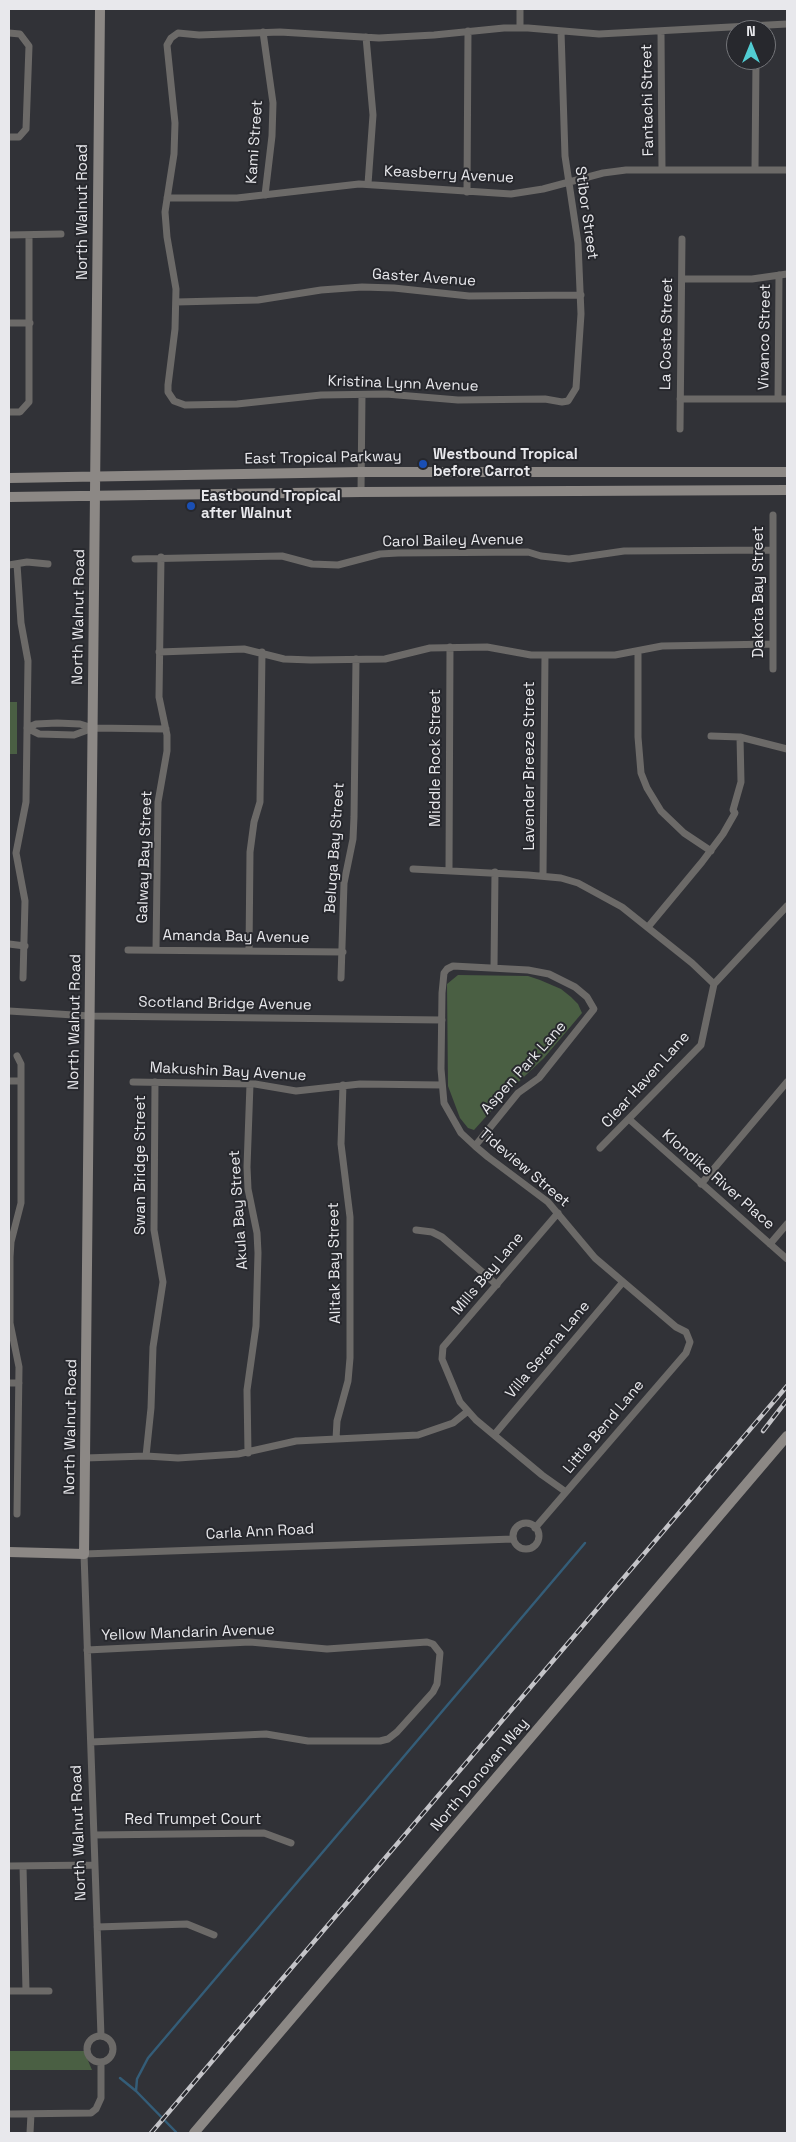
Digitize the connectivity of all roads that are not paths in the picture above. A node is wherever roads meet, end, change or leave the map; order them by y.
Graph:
1 (100, 9) edge
2 (520, 9) edge
3 (520, 28) junction
4 (726, 29) edge
5 (468, 31) junction
6 (561, 31) junction
7 (263, 32) junction
8 (661, 32) junction
9 (9, 33) edge
10 (366, 37) junction
11 (756, 70) edge
12 (9, 137) edge
13 (662, 169) junction
14 (755, 169) junction
15 (787, 170) edge
16 (568, 182) junction
17 (368, 184) junction
18 (467, 192) junction
19 (264, 195) junction
20 (167, 198) junction
21 (61, 234) dead end
22 (9, 235) edge
23 (29, 235) junction
24 (682, 239) dead end
25 (787, 274) edge
26 (779, 275) junction
27 (682, 279) junction
28 (581, 295) junction
29 (176, 302) junction
30 (9, 323) edge
31 (30, 323) junction
32 (362, 395) junction
33 (571, 397) joint
34 (680, 399) junction
35 (778, 399) junction
36 (787, 399) edge
37 (9, 412) edge
38 (680, 429) dead end
39 (361, 472) junction
40 (787, 472) edge
41 (95, 477) junction
42 (9, 478) edge
43 (787, 490) edge
44 (361, 492) junction
45 (95, 496) junction
46 (9, 497) edge
47 (773, 515) dead end
48 (773, 550) junction
49 (161, 557) junction
50 (135, 559) dead end
51 (17, 564) junction
52 (48, 564) dead end
53 (9, 565) edge
54 (773, 644) junction
55 (450, 647) junction
56 (638, 651) junction
57 (159, 652) junction
58 (262, 652) junction
59 (545, 655) junction
60 (356, 659) junction
61 (773, 669) dead end
62 (27, 728) junction
63 (93, 728) junction
64 (166, 729) junction
65 (711, 736) dead end
66 (740, 737) junction
67 (787, 750) edge
68 (711, 851) junction
69 (413, 869) dead end
70 (449, 870) junction
71 (495, 872) junction
72 (543, 876) junction
73 (787, 906) edge
74 (648, 927) junction
75 (9, 944) edge
76 (25, 946) junction
77 (128, 950) dead end
78 (156, 950) junction
79 (249, 951) junction
80 (343, 952) junction
81 (494, 968) junction
82 (23, 978) dead end
83 (341, 978) dead end
84 (714, 984) junction
85 (9, 1011) edge
86 (90, 1016) junction
87 (442, 1020) junction
88 (17, 1056) dead end
89 (9, 1080) edge
90 (21, 1081) junction
91 (133, 1082) dead end
92 (155, 1082) junction
93 (787, 1082) edge
94 (250, 1084) junction
95 (343, 1085) junction
96 (442, 1085) junction
97 (630, 1120) junction
98 (475, 1146) junction
99 (600, 1148) dead end
100 (701, 1184) junction
101 (558, 1213) junction
102 (787, 1224) edge
103 (416, 1230) dead end
104 (770, 1244) junction
105 (787, 1259) edge
106 (623, 1282) junction
107 (497, 1285) junction
108 (690, 1342) joint
109 (9, 1383) edge
110 (19, 1383) junction
111 (468, 1412) junction
112 (494, 1435) junction
113 (787, 1436) edge
114 (336, 1439) junction
115 (248, 1453) junction
116 (146, 1456) junction
117 (85, 1458) junction
118 (9, 1484) edge
119 (18, 1484) junction
120 (566, 1492) junction
121 (17, 1514) dead end
122 (535, 1528) junction
123 (513, 1539) junction
124 (9, 1552) edge
125 (84, 1554) junction
126 (87, 1650) junction
127 (90, 1742) junction
128 (94, 1835) junction
129 (291, 1843) dead end
130 (95, 1865) junction
131 (9, 1866) edge
132 (23, 1866) junction
133 (97, 1927) junction
134 (214, 1934) dead end
135 (9, 1991) edge
136 (26, 1991) junction
137 (49, 1991) dead end
138 (101, 2036) junction
139 (101, 2062) junction
140 (9, 2114) edge
141 (31, 2114) junction
142 (30, 2133) edge
143 (194, 2133) edge

1 - 41 street, North Walnut Road
2 - 3 street
3 - 5 street
3 - 6 street
4 - 8 street
5 - 10 street
5 - 18 street
6 - 8 street
6 - 16 street, Stibor Street
7 - 10 street
7 - 19 street, Kami Street
7 - 20 street
8 - 13 street, Fantachi Street
9 - 12 street
10 - 17 street
11 - 14 street
13 - 14 street, Keasberry Avenue
13 - 16 street, Keasberry Avenue
14 - 15 street, Keasberry Avenue
16 - 18 street, Keasberry Avenue
16 - 28 street, Stibor Street
17 - 18 street, Keasberry Avenue
17 - 19 street, Keasberry Avenue
19 - 20 street, Keasberry Avenue
20 - 29 street
21 - 23 street
22 - 23 street
23 - 31 street
24 - 27 street, La Coste Street
25 - 26 street
26 - 27 street
26 - 35 street, Vivanco Street
27 - 34 street, La Coste Street
28 - 29 street, Gaster Avenue
28 - 33 street, Stibor Street
29 - 32 street, Kristina Lynn Avenue
30 - 31 street
31 - 37 street
32 - 33 street, Kristina Lynn Avenue
32 - 39 street
34 - 35 street
34 - 38 street, La Coste Street
35 - 36 street
39 - 40 street, East Tropical Parkway
39 - 41 street, East Tropical Parkway
39 - 44 street
41 - 42 street, East Tropical Parkway
41 - 45 street, North Walnut Road
43 - 44 street
44 - 45 street
45 - 46 street
45 - 63 street, North Walnut Road
47 - 48 street, Dakota Bay Street
48 - 49 street, Carol Bailey Avenue
48 - 54 street, Dakota Bay Street
49 - 50 street, Carol Bailey Avenue
49 - 57 street, Galway Bay Street
51 - 52 street
51 - 53 street
51 - 62 street
54 - 56 street
54 - 61 street, Dakota Bay Street
55 - 59 street
55 - 60 street
55 - 70 street, Middle Rock Street
56 - 59 street
56 - 68 street
57 - 58 street
57 - 64 street, Galway Bay Street
58 - 60 street
58 - 79 street
59 - 72 street, Lavender Breeze Street
60 - 80 street, Beluga Bay Street
62 - 63 street
62 - 63 street
62 - 76 street
63 - 64 street
63 - 86 street, North Walnut Road
64 - 78 street, Galway Bay Street
65 - 66 street
66 - 67 street
66 - 68 street
68 - 74 street
69 - 70 street
70 - 71 street
71 - 72 street
71 - 81 street
72 - 74 street
73 - 84 street
74 - 84 street
75 - 76 street
76 - 82 street
77 - 78 street, Amanda Bay Avenue
78 - 79 street, Amanda Bay Avenue
79 - 80 street, Amanda Bay Avenue
80 - 83 street, Beluga Bay Street
81 - 87 street, Tideview Street
81 - 98 street, Aspen Park Lane
84 - 97 street, Clear Haven Lane
85 - 86 street, Scotland Bridge Avenue
86 - 87 street, Scotland Bridge Avenue
86 - 117 street, North Walnut Road
87 - 96 street, Tideview Street
88 - 90 street
89 - 90 street
90 - 110 street
91 - 92 street, Makushin Bay Avenue
92 - 94 street, Makushin Bay Avenue
92 - 116 street, Swan Bridge Street
93 - 100 street
94 - 95 street, Makushin Bay Avenue
94 - 115 street, Akula Bay Street
95 - 96 street, Makushin Bay Avenue
95 - 114 street, Alitak Bay Street
96 - 98 street, Tideview Street
97 - 99 street, Clear Haven Lane
97 - 100 street, Klondike River Place
98 - 101 street, Tideview Street
100 - 104 street, Klondike River Place
101 - 106 street, Tideview Street
101 - 107 street, Mills Bay Lane
102 - 104 street
103 - 107 street
104 - 105 street, Klondike River Place
106 - 108 street, Tideview Street
106 - 112 street, Villa Serena Lane
107 - 111 street, Mills Bay Lane
108 - 120 street, Little Bend Lane
109 - 110 street
110 - 119 street
111 - 112 street
111 - 114 street
112 - 120 street
113 - 143 street, North Donovan Way
114 - 115 street
115 - 116 street
116 - 117 street
117 - 125 street, North Walnut Road
118 - 119 street
119 - 121 street
120 - 122 street, Little Bend Lane
122 - 123 street
122 - 123 street, Carla Ann Road
123 - 125 street, Carla Ann Road
124 - 125 street, Carla Ann Road
125 - 126 street, North Walnut Road
126 - 127 street, North Walnut Road
126 - 127 street, Yellow Mandarin Avenue
127 - 128 street, North Walnut Road
128 - 129 street, Red Trumpet Court
128 - 130 street, North Walnut Road
130 - 132 street
130 - 133 street, North Walnut Road
131 - 132 street
132 - 136 street
133 - 134 street
133 - 138 street, North Walnut Road
135 - 136 street
136 - 137 street
138 - 139 street, North Walnut Road
138 - 139 street
139 - 141 street, North Walnut Road
140 - 141 street
141 - 142 street

